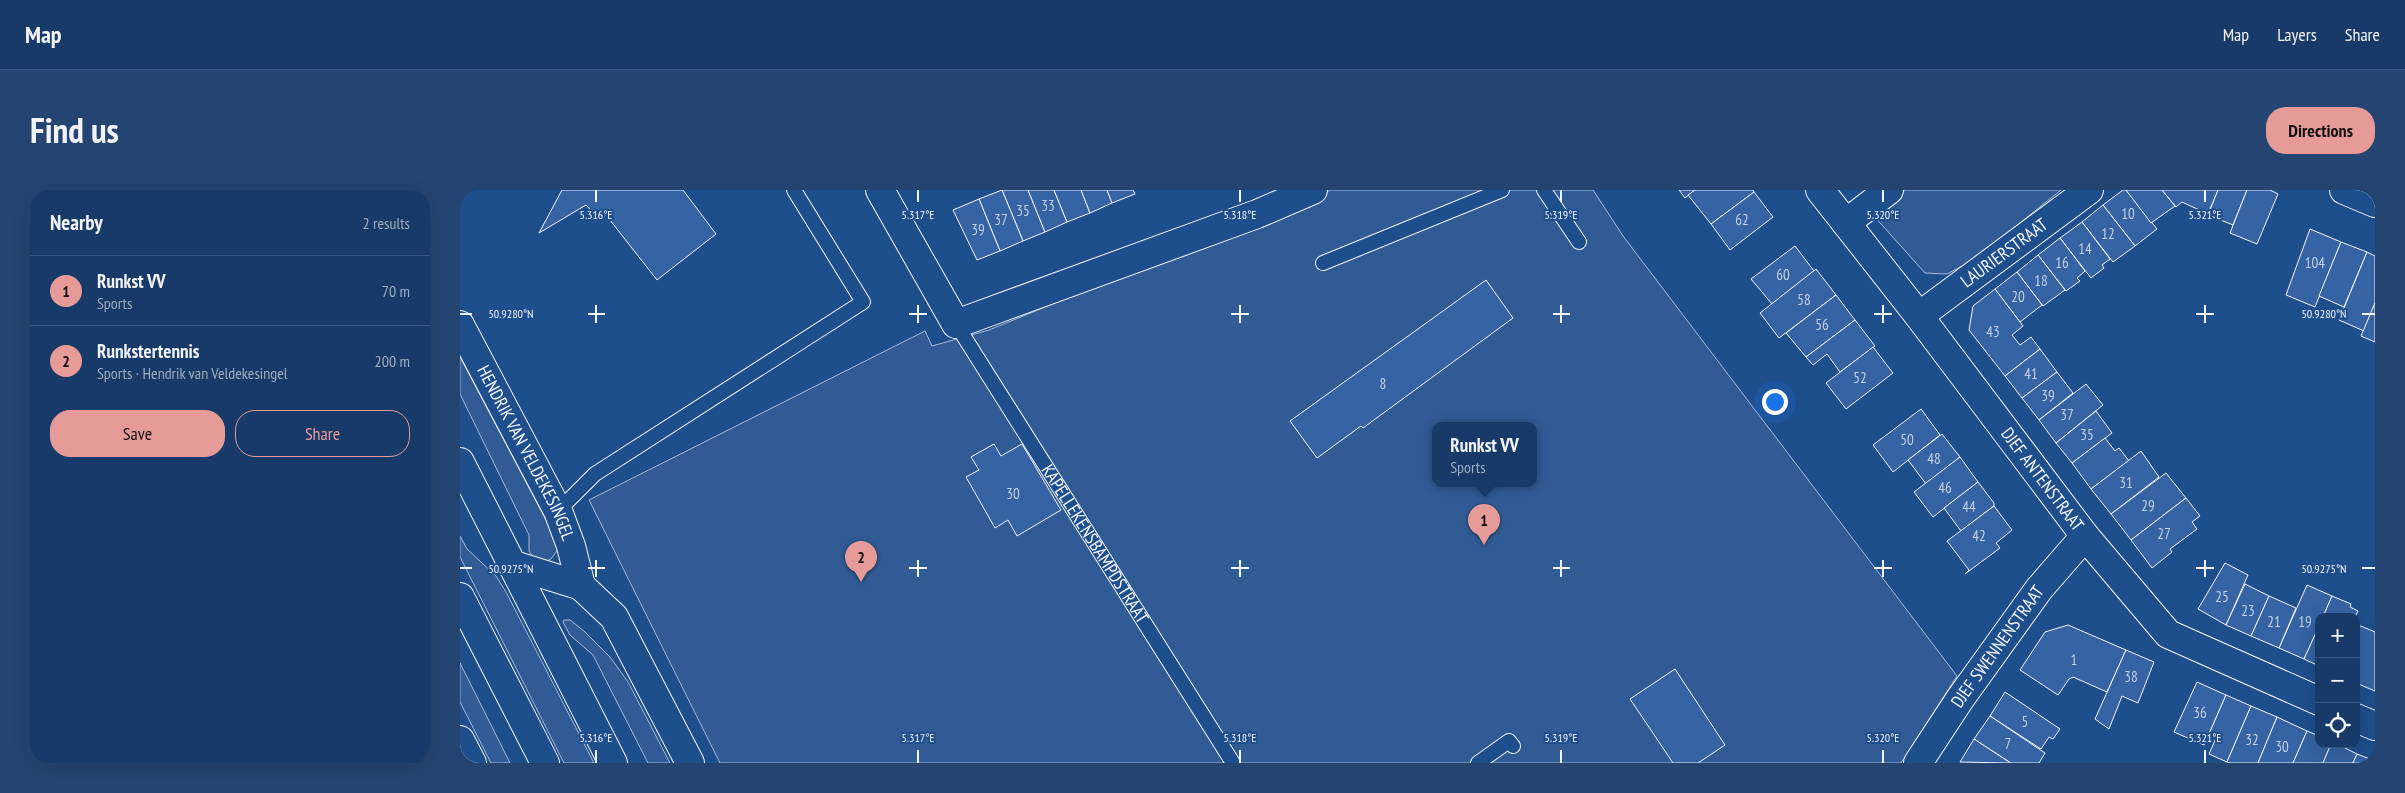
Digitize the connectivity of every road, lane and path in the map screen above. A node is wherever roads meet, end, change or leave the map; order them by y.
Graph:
1 (794, 190) edge
2 (880, 190) edge
3 (1313, 190) edge
4 (1502, 190) edge
5 (1544, 190) edge
6 (1820, 190) edge
7 (1889, 190) edge
8 (2090, 190) edge
9 (2344, 190) edge
10 (2375, 203) edge
11 (1846, 223) junction
12 (1579, 242) dead end
13 (1323, 263) dead end
14 (1919, 316) junction
15 (956, 324) junction
16 (460, 325) edge
17 (460, 462) edge
18 (558, 511) junction
19 (2085, 536) junction
20 (511, 564) junction
21 (581, 586) junction
22 (460, 597) edge
23 (2315, 699) edge
24 (2360, 720) edge
25 (2375, 726) edge
26 (460, 740) edge
27 (1513, 746) dead end
28 (472, 763) edge
29 (545, 763) edge
30 (613, 763) edge
31 (690, 763) edge
32 (1233, 763) edge
33 (1478, 763) edge
34 (1918, 763) edge

1 - 18 lane
2 - 15 main road, KAPELLEKENSBAMPDSTRAAT
3 - 15 main road
4 - 13 lane
5 - 12 lane
6 - 11 main road, DJEF ANTENSTRAAT
7 - 11 main road
8 - 14 main road, LAURIERSTRAAT
9 - 10 main road
11 - 14 main road, DJEF ANTENSTRAAT
14 - 19 main road, DJEF ANTENSTRAAT
15 - 32 lane, KAPELLEKENSBAMPDSTRAAT
16 - 18 main road, HENDRIK VAN VELDEKESINGEL
17 - 20 main road
18 - 21 main road, HENDRIK VAN VELDEKESINGEL
19 - 23 main road, DJEF ANTENSTRAAT
19 - 34 main road, DJEF SWENNENSTRAAT
20 - 21 main road
20 - 30 main road
21 - 31 main road
22 - 29 main road
24 - 25 main road
26 - 28 main road
27 - 33 lane

